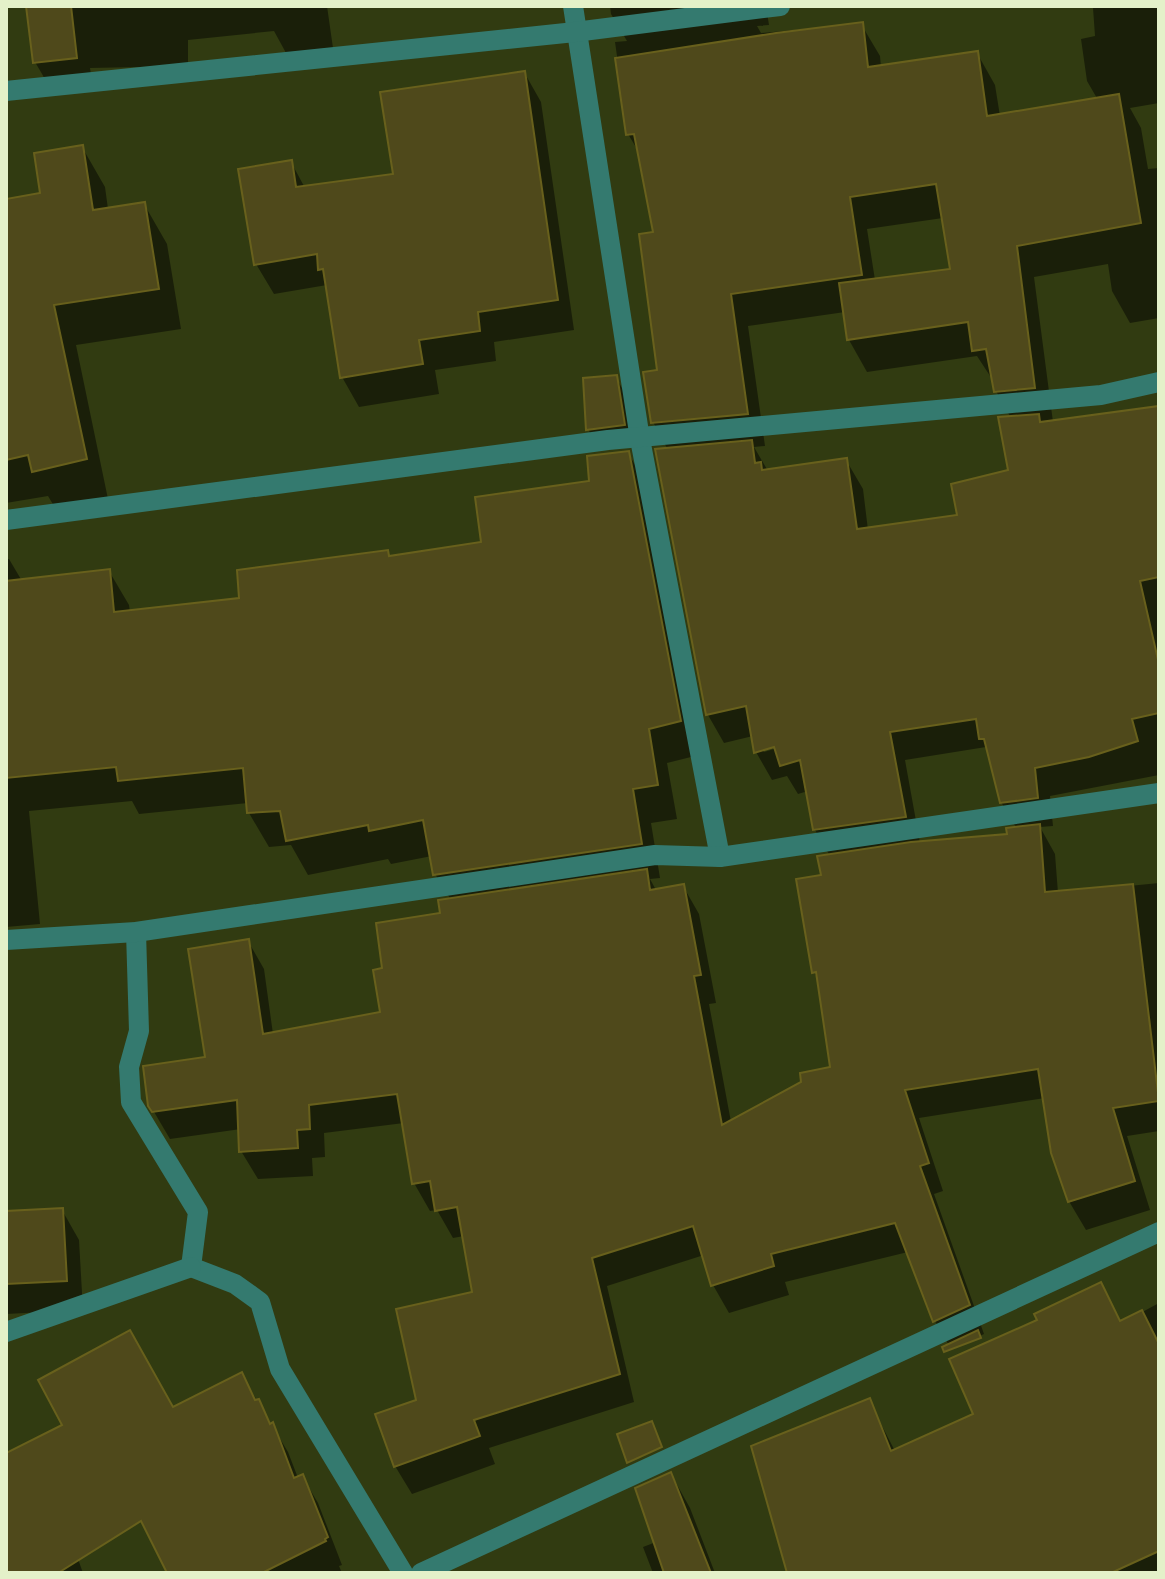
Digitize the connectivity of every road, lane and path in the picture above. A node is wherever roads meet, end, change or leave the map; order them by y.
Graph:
1 (573, 6) edge
2 (780, 6) edge
3 (575, 32) junction
4 (6, 91) edge
5 (1159, 382) edge
6 (640, 439) junction
7 (6, 520) edge
8 (1159, 793) edge
9 (720, 857) junction
10 (136, 932) junction
11 (6, 940) edge
12 (1159, 1232) edge
13 (191, 1267) junction
14 (6, 1332) edge
15 (403, 1573) edge
16 (421, 1573) edge

1 - 3 street
2 - 3 street
3 - 4 street
3 - 6 street
5 - 6 street
6 - 7 street
6 - 9 street
8 - 9 street
9 - 10 street
10 - 11 street
10 - 13 street
12 - 16 street
13 - 14 street
13 - 15 street

